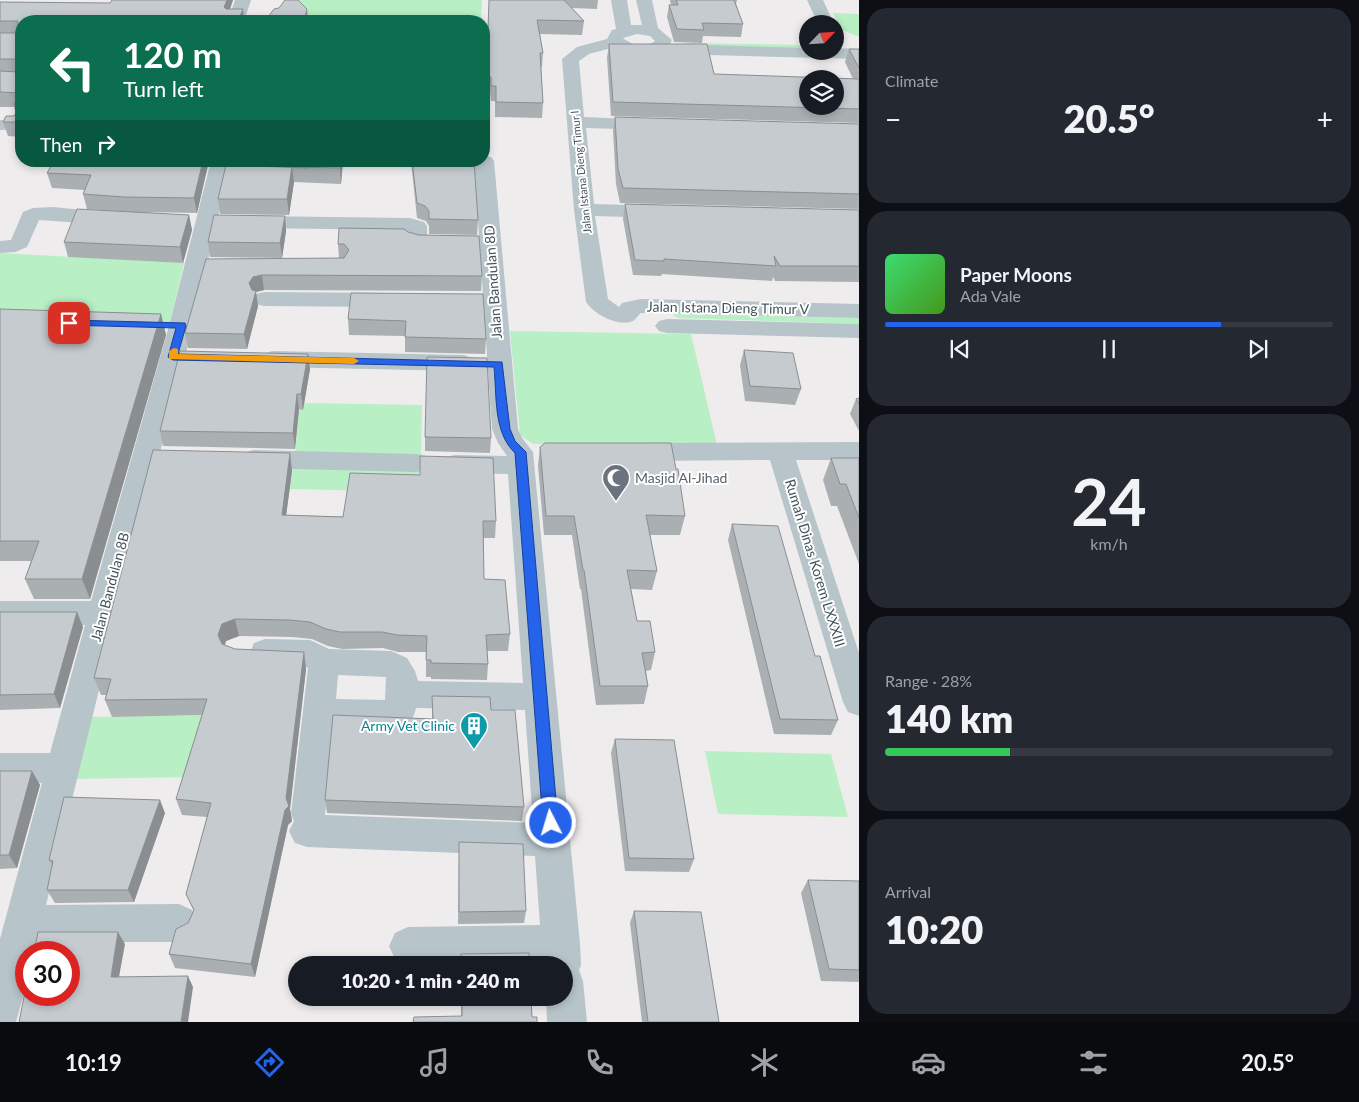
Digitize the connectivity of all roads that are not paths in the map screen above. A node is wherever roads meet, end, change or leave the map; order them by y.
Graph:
1 (242, 0) edge
2 (619, 0) edge
3 (644, 0) edge
4 (815, 0) edge
5 (238, 15) edge
6 (822, 15) edge
7 (620, 36) junction
8 (656, 39) junction
9 (799, 41) edge
10 (844, 41) edge
11 (859, 42) edge
12 (859, 54) edge
13 (575, 122) junction
14 (673, 125) edge
15 (310, 167) edge
16 (483, 167) edge
17 (226, 169) edge
18 (266, 173) edge
19 (584, 210) junction
20 (682, 212) edge
21 (136, 220) edge
22 (196, 222) junction
23 (474, 243) junction
24 (0, 247) edge
25 (264, 299) dead end
26 (403, 300) edge
27 (859, 311) edge
28 (627, 315) junction
29 (859, 331) edge
30 (253, 358) edge
31 (499, 364) junction
32 (782, 451) junction
33 (859, 451) edge
34 (617, 452) edge
35 (527, 456) junction
36 (144, 457) junction
37 (173, 457) edge
38 (232, 459) edge
39 (0, 613) edge
40 (103, 613) junction
41 (239, 651) edge
42 (324, 662) junction
43 (401, 694) junction
44 (540, 697) junction
45 (859, 702) edge
46 (319, 713) junction
47 (0, 768) edge
48 (64, 768) junction
49 (552, 840) junction
50 (179, 923) dead end
51 (22, 924) junction
52 (408, 946) dead end
53 (499, 956) edge
54 (561, 956) edge
55 (566, 1006) edge
56 (0, 1012) edge
57 (567, 1022) edge

1 - 5 street
2 - 7 street
3 - 8 street
4 - 6 street
7 - 8 street
7 - 13 street, Jalan Istana Dieng Timur I
8 - 9 street
8 - 12 street
10 - 11 street
13 - 14 street
13 - 19 street, Jalan Istana Dieng Timur I
15 - 18 street
16 - 23 street, Jalan Bandulan 8D
17 - 22 street, Jalan Bandulan 8B
19 - 20 street
19 - 28 street, Jalan Istana Dieng Timur I
21 - 24 street
22 - 23 street
22 - 36 street, Jalan Bandulan 8B
23 - 31 street, Jalan Bandulan 8D
25 - 26 street
27 - 28 street, Jalan Istana Dieng Timur V
28 - 29 street, Jalan Istana Dieng Timur V
30 - 31 street
31 - 35 street, Jalan Bandulan 8D
32 - 33 street
32 - 34 street
32 - 45 street, Rumah Dinas Korem LXXXIII
35 - 38 street
35 - 44 street, Jalan Bandulan 8D
36 - 37 street
36 - 40 street, Jalan Bandulan 8B
39 - 40 street
40 - 48 street, Jalan Bandulan 8B
41 - 42 street
42 - 43 street
42 - 46 street
43 - 44 street
43 - 46 street
44 - 49 street, Jalan Bandulan 8D
46 - 49 street
47 - 48 street
48 - 51 street, Jalan Bandulan 8B
49 - 54 street, Jalan Bandulan 8D
50 - 51 street
51 - 56 street, Jalan Bandulan 8B
52 - 53 street
55 - 57 street, Jalan Bandulan 8D

